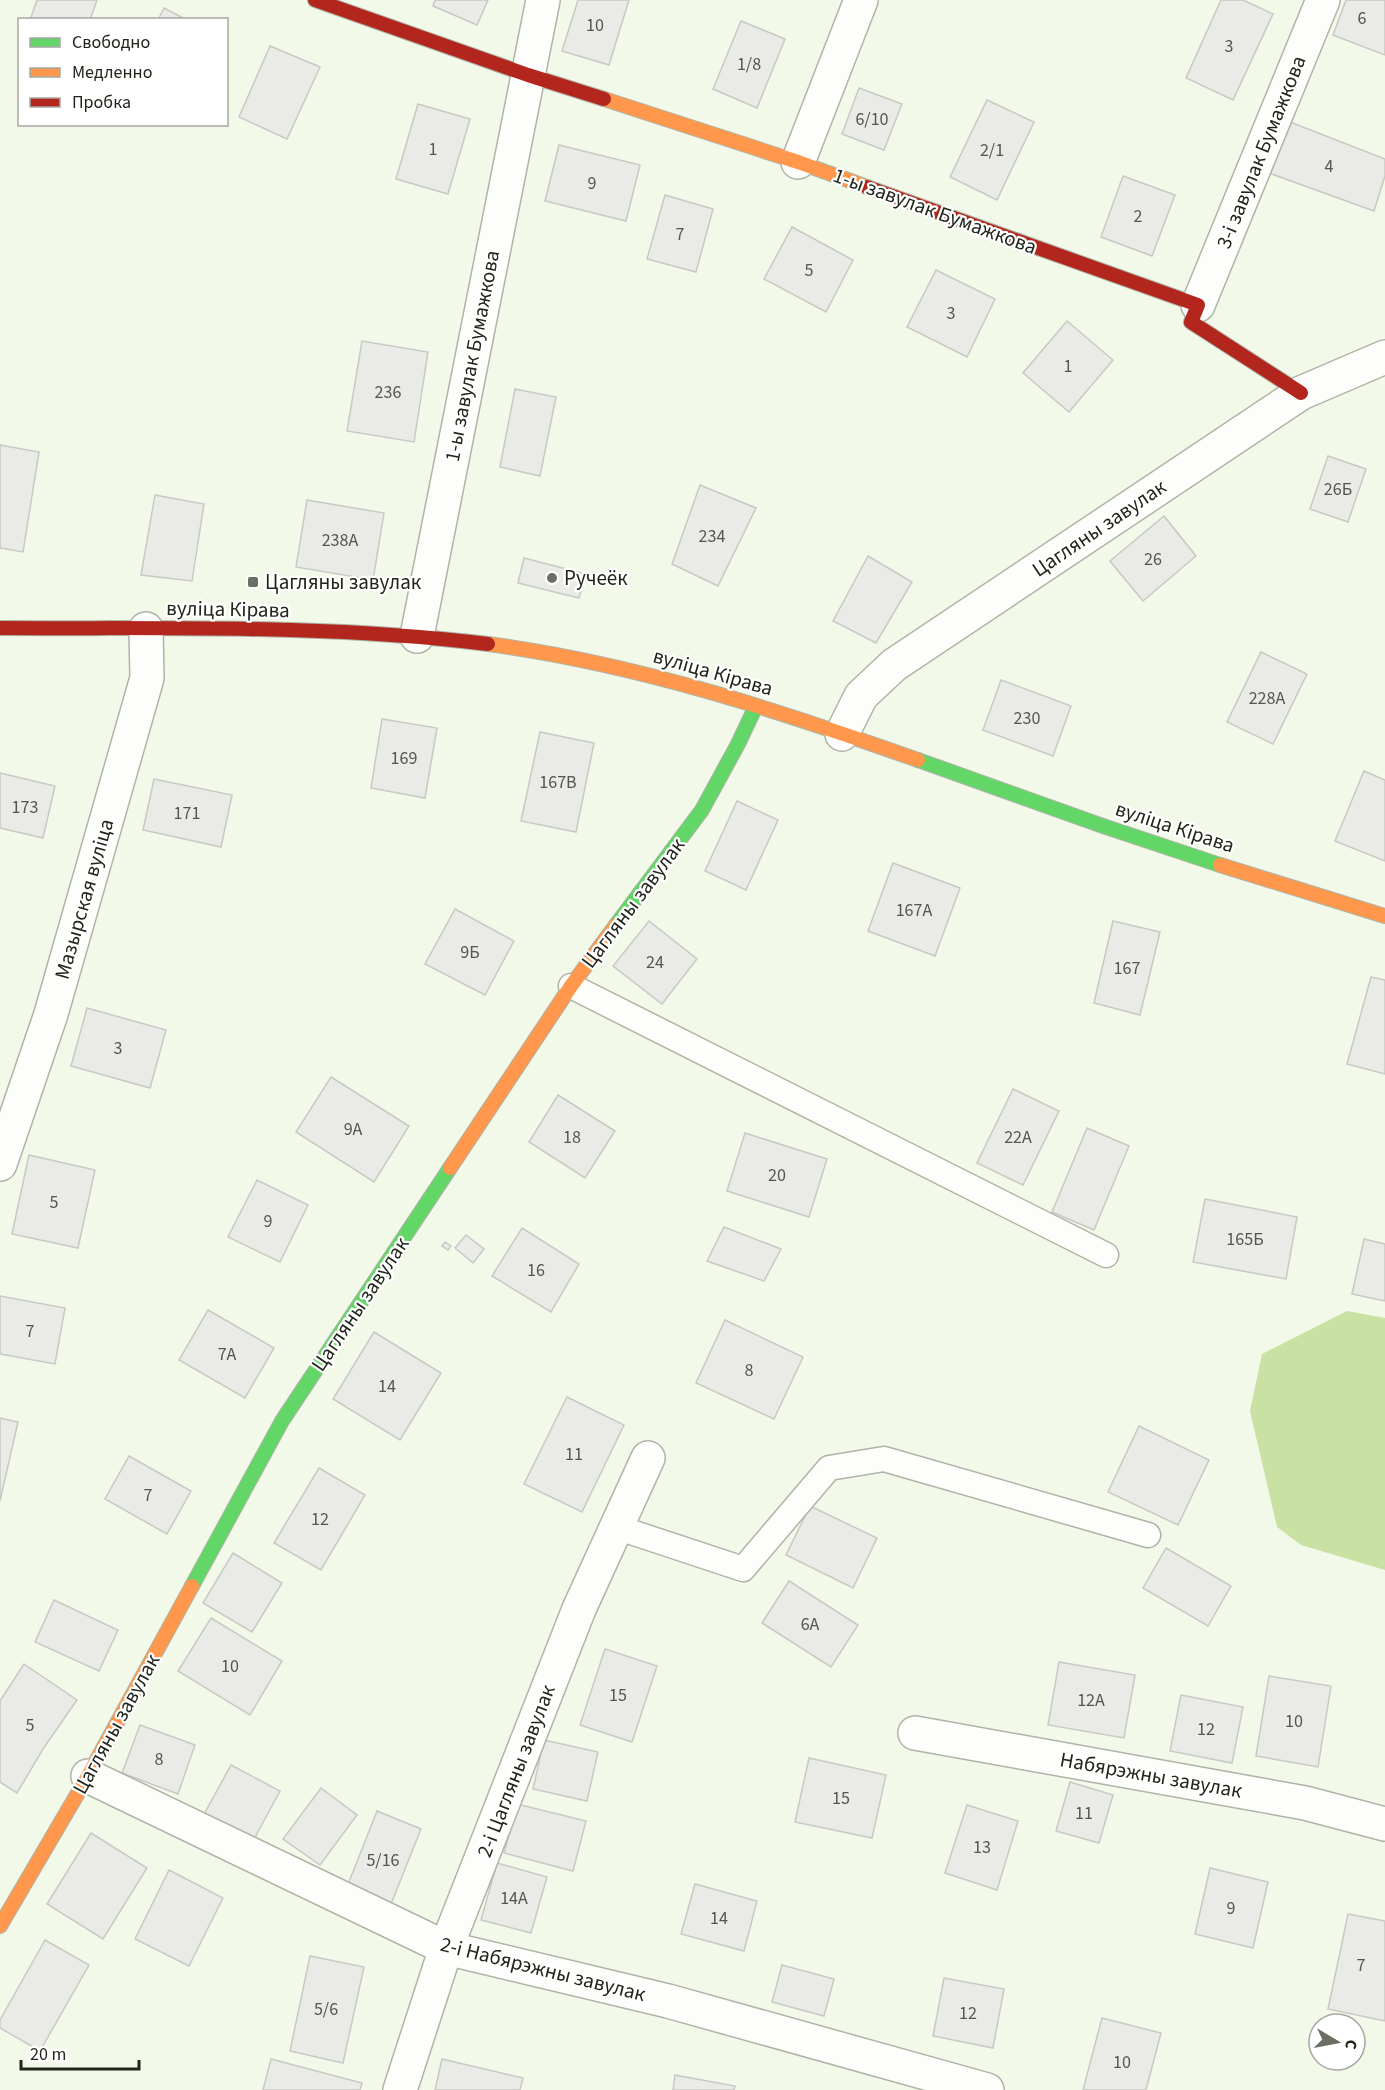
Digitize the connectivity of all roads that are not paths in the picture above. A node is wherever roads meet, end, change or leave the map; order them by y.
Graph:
1 (315, 0) edge
2 (543, 0) edge
3 (861, 0) edge
4 (1323, 0) edge
5 (528, 75) junction
6 (798, 162) junction
7 (1198, 304) junction
8 (1385, 357) edge
9 (1301, 393) junction
10 (0, 628) edge
11 (146, 629) junction
12 (417, 636) junction
13 (756, 706) junction
14 (842, 734) junction
15 (1385, 916) edge
16 (571, 986) junction
17 (0, 1164) edge
18 (1106, 1255) dead end
19 (648, 1458) dead end
20 (616, 1527) junction
21 (1148, 1535) dead end
22 (915, 1733) dead end
23 (88, 1776) junction
24 (1385, 1824) edge
25 (0, 1926) edge
26 (446, 1948) junction
27 (400, 2090) edge
28 (987, 2090) edge

1 - 5 street
2 - 5 street, 1-ы завулак Бумажкова
3 - 6 street
4 - 7 street, 3-і завулак Бумажкова
5 - 6 street, 1-ы завулак Бумажкова
5 - 12 street, 1-ы завулак Бумажкова
6 - 7 street, 1-ы завулак Бумажкова
7 - 9 street
8 - 9 street, Цагляны завулак
9 - 14 street, Цагляны завулак
10 - 11 street, вуліца Кірава
11 - 12 street, вуліца Кірава
11 - 17 street, Мазырская вуліца
12 - 13 street, вуліца Кірава
13 - 14 street, вуліца Кірава
13 - 16 street, Цагляны завулак
14 - 15 street, вуліца Кірава
16 - 18 lane
16 - 23 street, Цагляны завулак
19 - 20 street, 2-і Цагляны завулак
20 - 21 lane
20 - 26 street, 2-і Цагляны завулак
22 - 24 street, Набярэжны завулак
23 - 25 street, Цагляны завулак
23 - 26 street, 2-і Набярэжны завулак
26 - 27 street, 2-і Цагляны завулак
26 - 28 street, 2-і Набярэжны завулак

